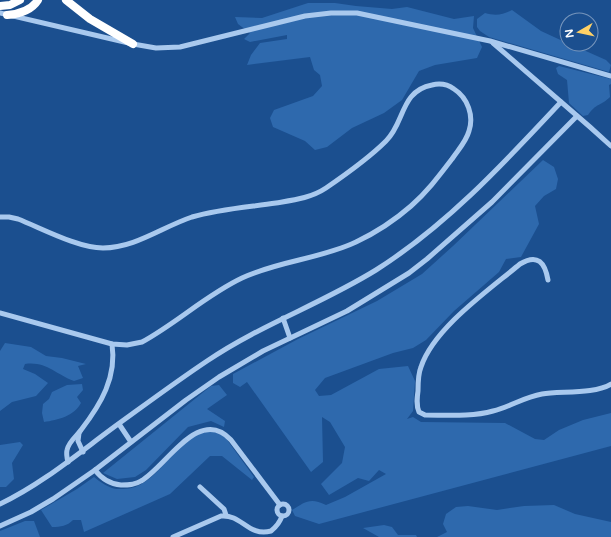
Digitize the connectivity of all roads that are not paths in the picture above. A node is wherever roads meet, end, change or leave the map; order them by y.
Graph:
1 (20, 0) edge
2 (38, 0) edge
3 (66, 0) edge
4 (0, 6) edge
5 (3, 14) edge
6 (490, 41) junction
7 (133, 44) junction
8 (611, 76) edge
9 (561, 102) junction
10 (577, 116) junction
11 (611, 146) edge
12 (0, 217) edge
13 (548, 280) dead end
14 (0, 313) edge
15 (283, 318) junction
16 (290, 338) junction
17 (112, 344) junction
18 (611, 384) edge
19 (119, 424) junction
20 (79, 433) junction
21 (131, 442) junction
22 (83, 452) junction
23 (68, 462) junction
24 (95, 470) junction
25 (200, 487) dead end
26 (0, 504) edge
27 (280, 505) junction
28 (226, 515) junction
29 (282, 516) junction
30 (0, 526) edge
31 (173, 537) edge

1 - 4 highway
2 - 5 highway
3 - 7 highway
5 - 7 street
6 - 7 street
6 - 8 street
6 - 9 street
9 - 10 street
9 - 15 street
10 - 11 street
10 - 16 street
12 - 17 street
13 - 18 street
14 - 17 street
15 - 16 street
15 - 19 street
16 - 21 street
17 - 20 street
19 - 21 street
19 - 22 street
20 - 22 street
20 - 23 street
21 - 24 street
22 - 23 street
23 - 26 street
24 - 27 street
24 - 30 street
25 - 28 street
27 - 29 street
27 - 29 street
28 - 29 street
28 - 31 street

